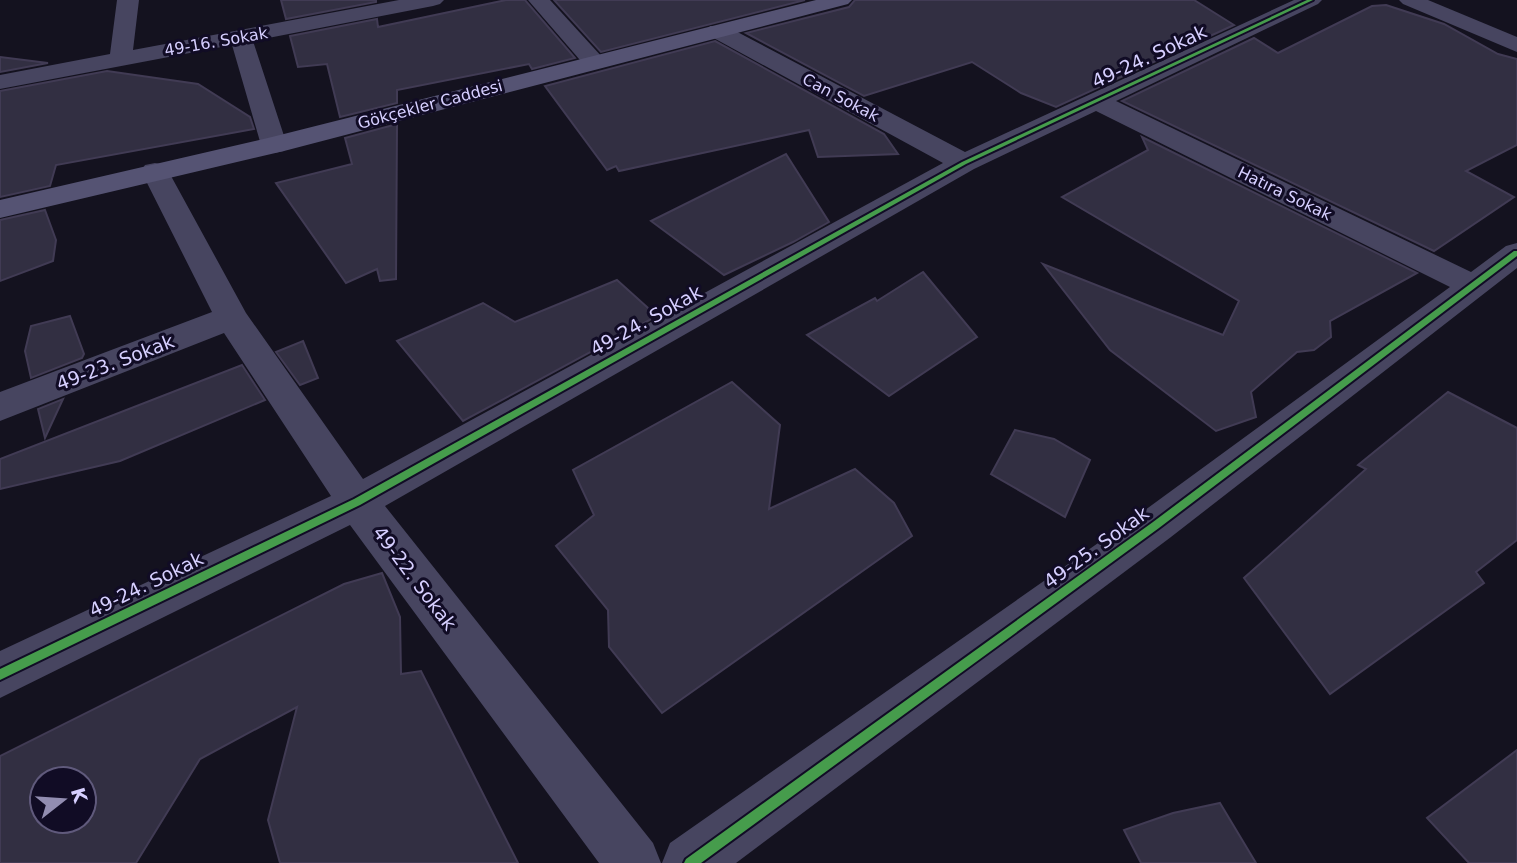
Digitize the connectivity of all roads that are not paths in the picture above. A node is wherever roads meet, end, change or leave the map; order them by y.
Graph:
1 (128, 0) edge
2 (433, 0) edge
3 (539, 0) edge
4 (841, 0) edge
5 (1311, 0) edge
6 (1410, 0) edge
7 (718, 31) junction
8 (241, 38) junction
9 (1517, 46) edge
10 (121, 57) junction
11 (594, 62) junction
12 (0, 82) edge
13 (1094, 100) junction
14 (274, 145) junction
15 (964, 163) junction
16 (155, 171) junction
17 (6, 206) edge
18 (1517, 253) edge
19 (1475, 287) junction
20 (231, 317) junction
21 (0, 407) edge
22 (357, 502) junction
23 (0, 675) edge
24 (633, 863) edge
25 (690, 863) edge

1 - 10 street
2 - 8 street, 49-16. Sokak
3 - 11 street
4 - 7 main road, Gökçekler Caddesi
5 - 13 street, 49-24. Sokak
6 - 9 street
7 - 11 main road, Gökçekler Caddesi
7 - 15 street, Can Sokak
8 - 10 street, 49-16. Sokak
8 - 14 street
10 - 12 street, 49-16. Sokak
11 - 14 main road, Gökçekler Caddesi
13 - 15 street, 49-24. Sokak
13 - 19 street, Hatıra Sokak
14 - 16 main road, Gökçekler Caddesi
15 - 22 street, 49-24. Sokak
16 - 17 main road, Gökçekler Caddesi
16 - 20 street, 49-22. Sokak
18 - 19 street, 49-25. Sokak
19 - 25 street, 49-25. Sokak
20 - 21 street, 49-23. Sokak
20 - 22 street, 49-22. Sokak
22 - 23 street, 49-24. Sokak
22 - 24 street, 49-22. Sokak

